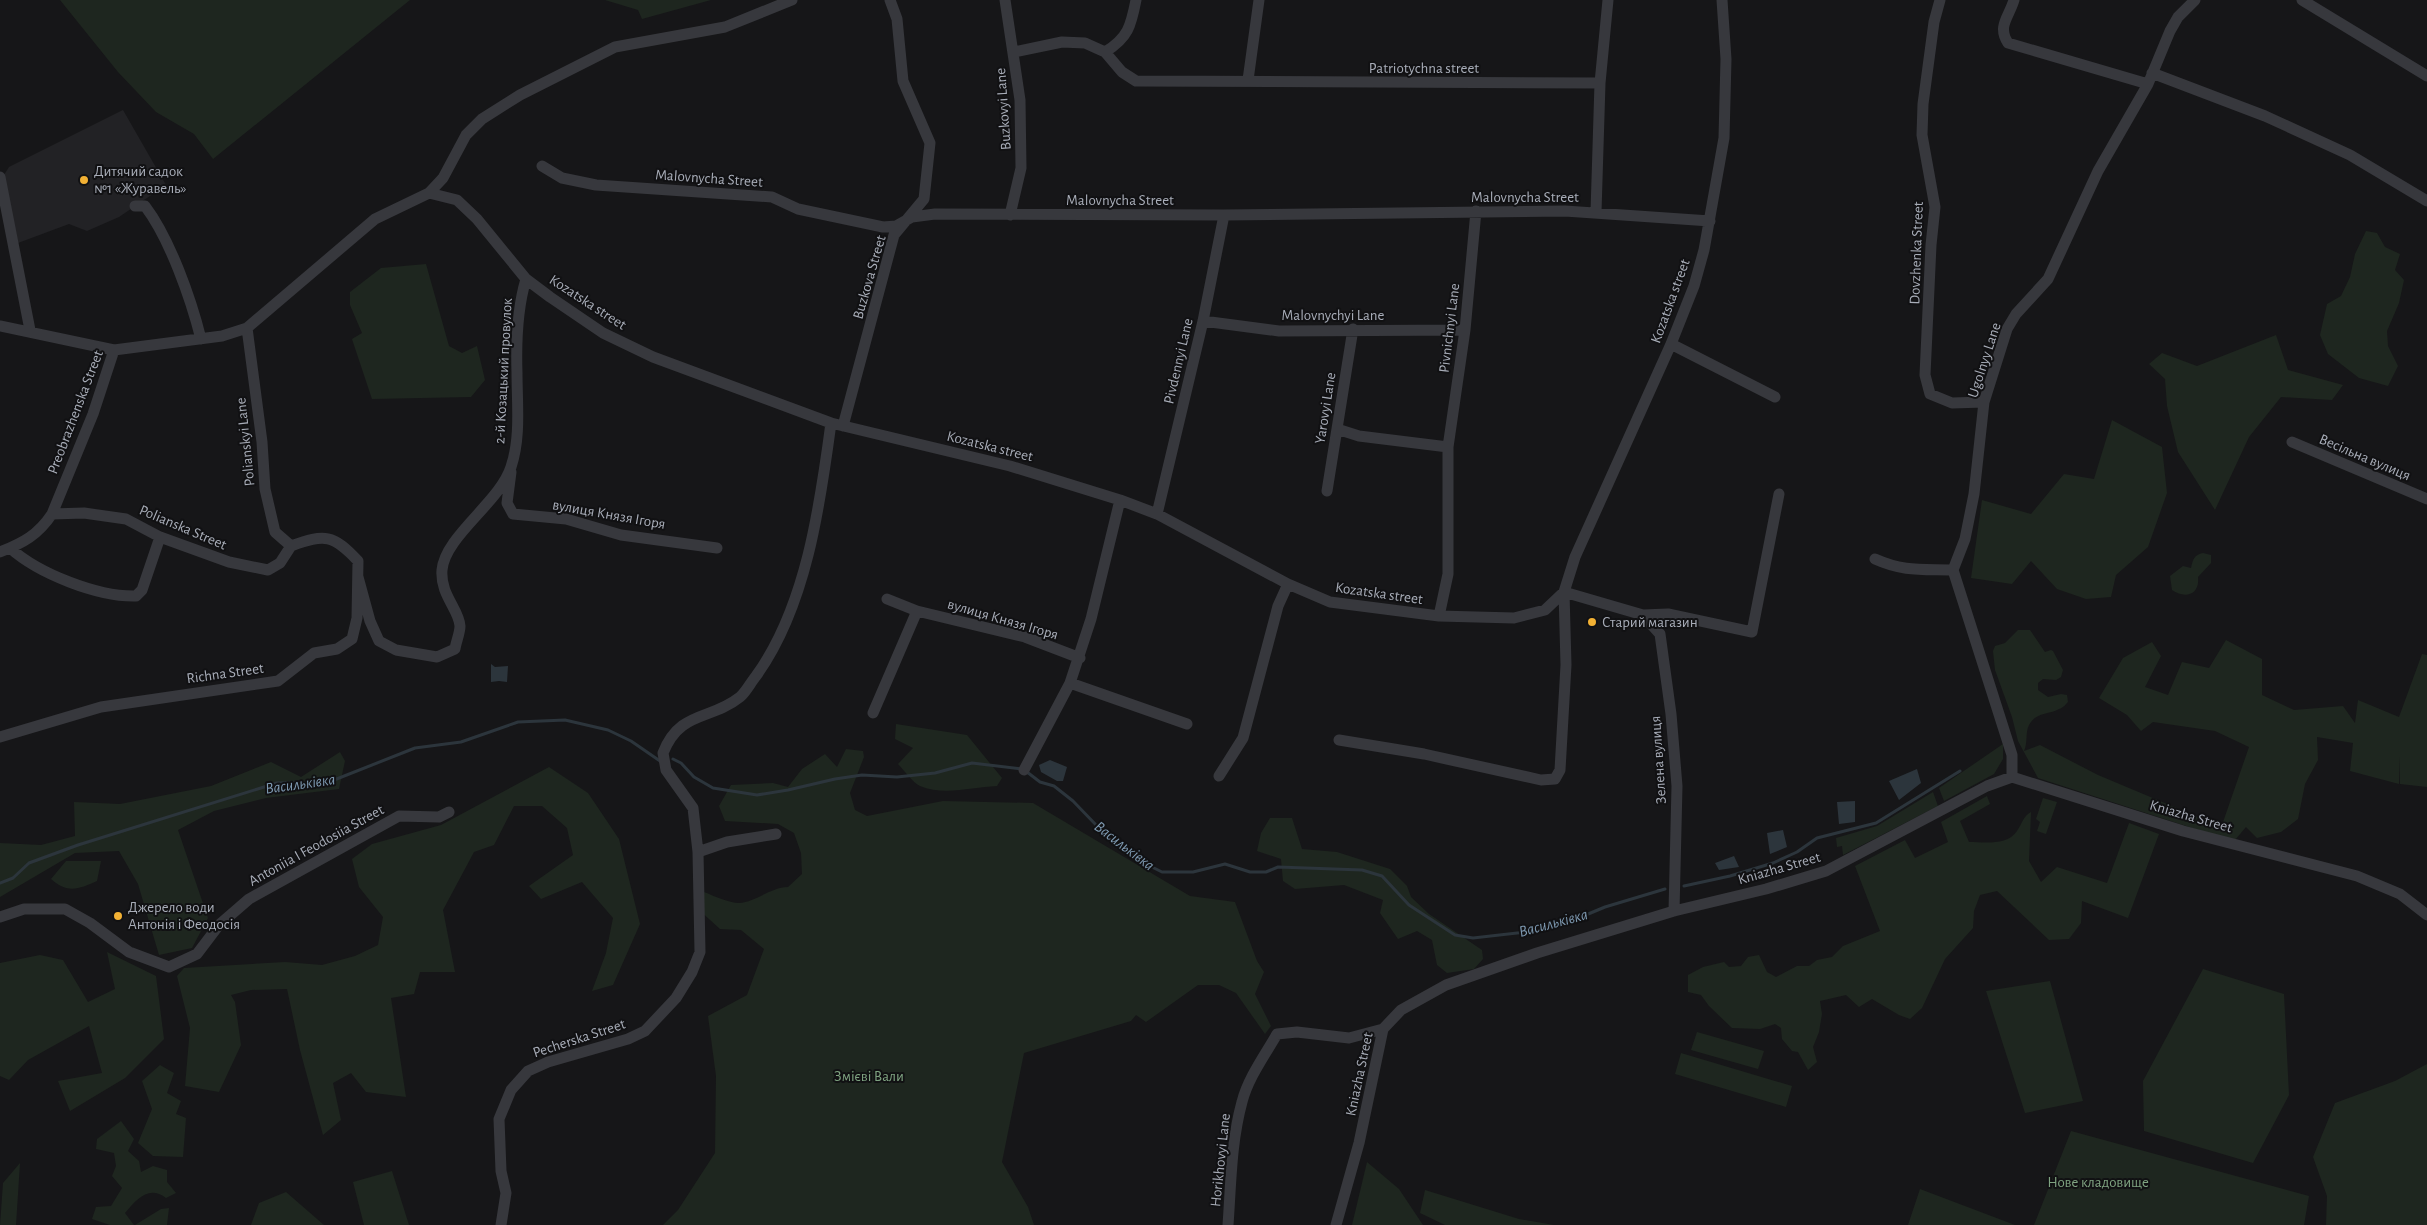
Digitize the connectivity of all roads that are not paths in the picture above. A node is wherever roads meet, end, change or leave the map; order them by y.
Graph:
1 (792, 0) edge
2 (890, 0) edge
3 (1005, 0) edge
4 (1136, 0) edge
5 (1259, 0) edge
6 (1608, 0) edge
7 (1722, 0) edge
8 (1940, 0) edge
9 (2014, 0) edge
10 (2195, 0) edge
11 (2302, 0) edge
12 (1014, 52) junction
13 (1105, 52) junction
14 (2427, 76) edge
15 (2150, 79) junction
16 (1248, 80) junction
17 (1600, 83) junction
18 (542, 166) dead end
19 (0, 177) edge
20 (429, 192) junction
21 (2427, 201) edge
22 (135, 206) dead end
23 (1476, 211) junction
24 (1596, 212) junction
25 (1010, 215) junction
26 (1224, 215) junction
27 (912, 217) junction
28 (1710, 221) junction
29 (526, 279) junction
30 (1202, 321) junction
31 (0, 326) edge
32 (247, 328) junction
33 (1353, 329) junction
34 (30, 330) junction
35 (1464, 330) junction
36 (201, 339) junction
37 (1671, 344) junction
38 (114, 350) junction
39 (1775, 397) dead end
40 (1984, 402) junction
41 (837, 424) junction
42 (1337, 430) junction
43 (2292, 442) dead end
44 (1448, 447) junction
45 (511, 468) junction
46 (1326, 491) dead end
47 (1779, 494) dead end
48 (2427, 499) edge
49 (1120, 500) junction
50 (52, 514) junction
51 (1157, 514) junction
52 (160, 537) junction
53 (291, 546) junction
54 (717, 548) dead end
55 (5, 550) edge
56 (1875, 559) dead end
57 (1953, 570) junction
58 (358, 577) junction
59 (1288, 584) junction
60 (1564, 592) junction
61 (887, 599) dead end
62 (917, 610) junction
63 (1643, 615) junction
64 (1439, 616) junction
65 (1080, 658) junction
66 (1070, 683) junction
67 (873, 713) dead end
68 (1187, 724) dead end
69 (0, 737) edge
70 (1339, 740) dead end
71 (1024, 770) dead end
72 (1219, 776) dead end
73 (2012, 777) junction
74 (449, 812) dead end
75 (776, 834) dead end
76 (698, 852) junction
77 (1674, 910) junction
78 (2427, 915) edge
79 (0, 917) edge
80 (1383, 1028) junction
81 (501, 1225) edge
82 (1228, 1225) edge
83 (1336, 1225) edge

1 - 20 street
2 - 27 street, Buzkova Street
3 - 12 street, Buzkovyi Lane
4 - 13 street
5 - 16 street
6 - 17 street
7 - 28 street, Kozatska street
8 - 40 street, Dovzhenka Street
9 - 15 street
10 - 15 street, Ugolnyy Lane
11 - 14 street
12 - 13 street, Patriotychna street
12 - 25 street, Buzkovyi Lane
13 - 16 street, Patriotychna street
15 - 21 street
15 - 40 street, Ugolnyy Lane
16 - 17 street, Patriotychna street
17 - 24 street
18 - 27 street, Malovnycha Street
19 - 34 street
20 - 29 street, Kozatska street
20 - 32 street, Preobrazhenska Street
22 - 36 street
23 - 24 street, Malovnycha Street
23 - 26 street, Malovnycha Street
23 - 35 street, Pivnichnyi Lane
24 - 28 street, Malovnycha Street
25 - 26 street, Malovnycha Street
25 - 27 street, Malovnycha Street
26 - 30 street, Pivdennyi Lane
27 - 41 street, Buzkova Street
28 - 37 street, Kozatska street
29 - 41 street, Kozatska street
29 - 45 street, 2-й Козацький провулок
30 - 33 street, Malovnychyi Lane
30 - 51 street, Pivdennyi Lane
31 - 34 street
32 - 36 street, Preobrazhenska Street
32 - 53 street, Polianskyi Lane
33 - 35 street, Malovnychyi Lane
33 - 42 street, Yarovyi Lane
34 - 38 street
35 - 44 street, Pivnichnyi Lane
36 - 38 street, Preobrazhenska Street
37 - 39 street
37 - 60 street, Kozatska street
38 - 50 street, Preobrazhenska Street
40 - 57 street, Ugolnyy Lane
41 - 49 street, Kozatska street
41 - 76 street
42 - 44 street
42 - 46 street, Yarovyi Lane
43 - 48 street, Весільна вулиця
44 - 64 street, Pivnichnyi Lane
45 - 54 street, вулиця Князя Ігоря
45 - 58 street, 2-й Козацький провулок
47 - 63 street
49 - 51 street, Kozatska street
49 - 65 street
50 - 52 street, Polianska Street
50 - 55 street, Preobrazhenska Street
51 - 59 street, Kozatska street
52 - 53 street, Polianska Street
52 - 55 street, Preobrazhenska Street
53 - 58 street, Richna Street
56 - 57 street
57 - 73 street
58 - 69 street, Richna Street
59 - 64 street, Kozatska street
59 - 72 street
60 - 63 street
60 - 64 street, Kozatska street
60 - 70 street
61 - 62 street, вулиця Князя Ігоря
62 - 65 street, вулиця Князя Ігоря
62 - 67 street
63 - 77 street, Зелена вулиця
65 - 66 street
66 - 68 street
66 - 71 street
73 - 77 street, Kniazha Street
73 - 78 street, Kniazha Street
74 - 79 street, Antoniia I Feodosiia Street
75 - 76 street
76 - 81 street, Pecherska Street
77 - 80 street, Kniazha Street
80 - 82 street, Horikhovyi Lane
80 - 83 street, Kniazha Street

